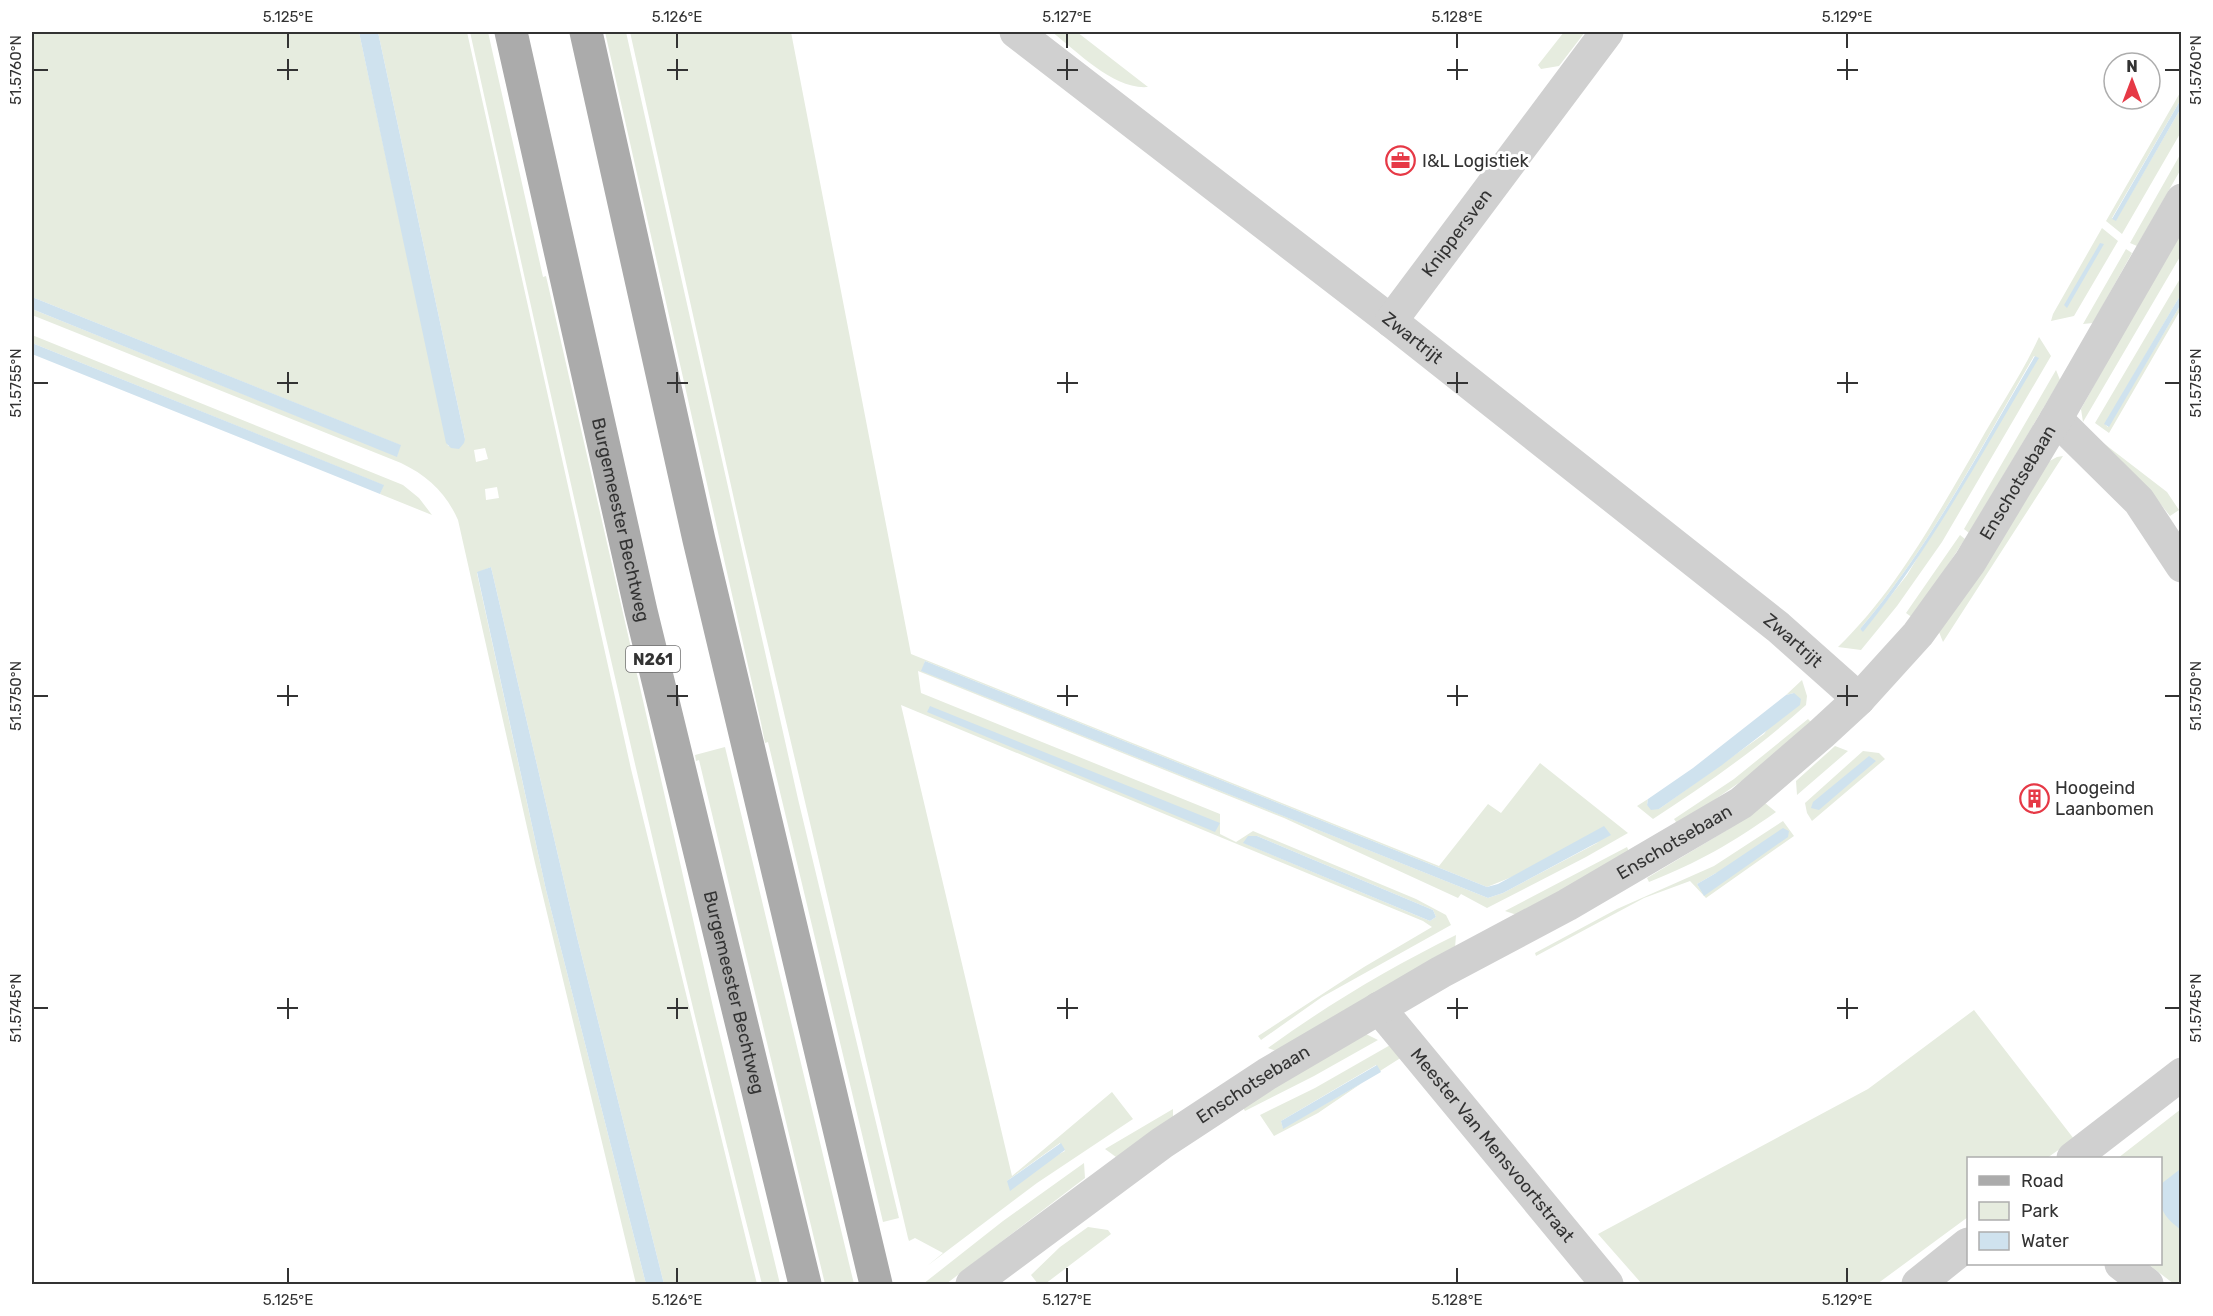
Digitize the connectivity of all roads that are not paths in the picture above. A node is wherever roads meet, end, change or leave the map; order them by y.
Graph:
1 (511, 32) edge
2 (586, 32) edge
3 (1016, 32) edge
4 (1607, 32) edge
5 (2181, 200) edge
6 (1391, 321) junction
7 (2056, 419) junction
8 (2181, 566) edge
9 (1859, 699) junction
10 (1379, 1008) junction
11 (2181, 1074) edge
12 (2074, 1157) edge
13 (1967, 1245) edge
14 (2123, 1265) edge
15 (875, 1278) edge
16 (805, 1284) edge
17 (972, 1284) edge
18 (1607, 1284) edge
19 (1918, 1284) edge
20 (2147, 1284) edge

1 - 16 main road, Burgemeester Bechtweg / N261
2 - 15 main road
3 - 6 street, Zwartrijt
4 - 6 street, Knippersven
5 - 7 street, Enschotsebaan
6 - 9 street, Zwartrijt
7 - 8 street
7 - 9 street, Enschotsebaan
9 - 10 street, Enschotsebaan
10 - 17 street, Enschotsebaan
10 - 18 street, Meester Van Mensvoortstraat
11 - 12 street
13 - 19 street
14 - 20 street

